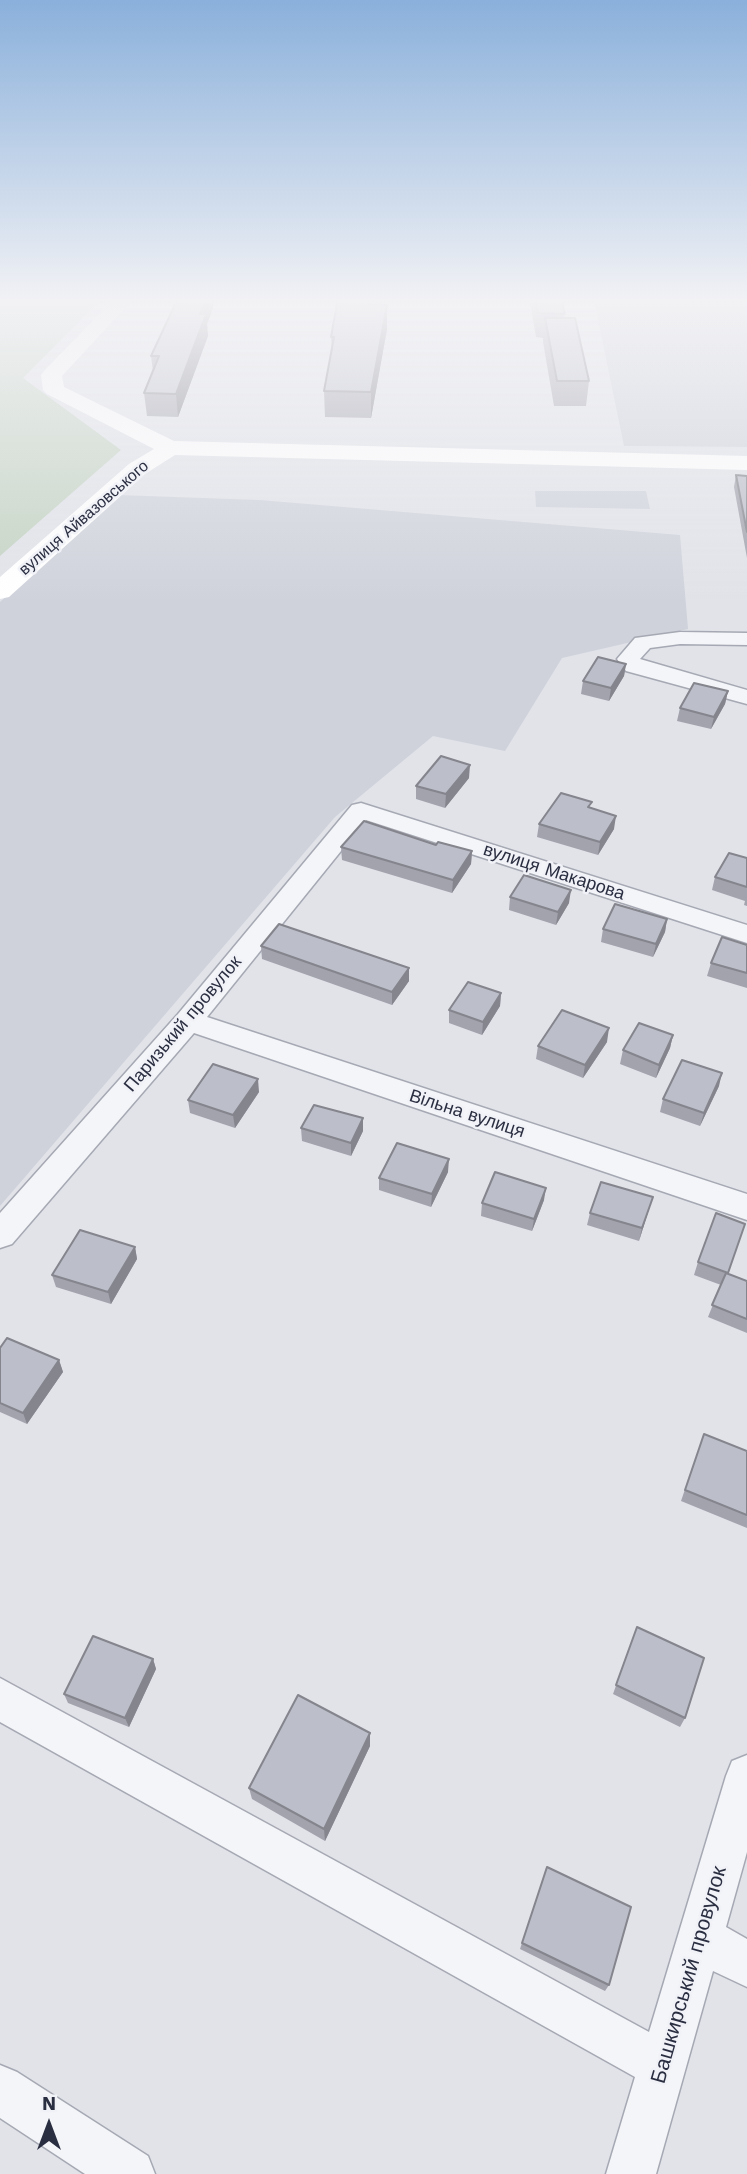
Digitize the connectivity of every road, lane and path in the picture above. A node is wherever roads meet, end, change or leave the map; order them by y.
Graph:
1 (73, 399) edge
2 (170, 447) junction
3 (747, 463) edge
4 (0, 592) edge
5 (747, 639) edge
6 (747, 697) edge
7 (361, 810) joint
8 (747, 934) edge
9 (188, 1021) junction
10 (747, 1207) edge
11 (0, 1235) edge
12 (0, 1699) edge
13 (747, 1776) edge
14 (701, 1939) junction
15 (747, 1964) edge
16 (663, 2066) junction
17 (0, 2089) edge
18 (130, 2174) edge
19 (631, 2174) edge

1 - 2 street, вулиця Айвазовського
2 - 3 street
2 - 4 street, вулиця Айвазовського
5 - 6 street
7 - 8 street, вулиця Макарова
7 - 9 street, Паризький провулок
9 - 10 street, Вільна вулиця
9 - 11 street, Паризький провулок
12 - 16 street
13 - 14 street, Башкирський провулок
14 - 15 street
14 - 16 street, Башкирський провулок
16 - 19 street, Башкирський провулок
17 - 18 street

